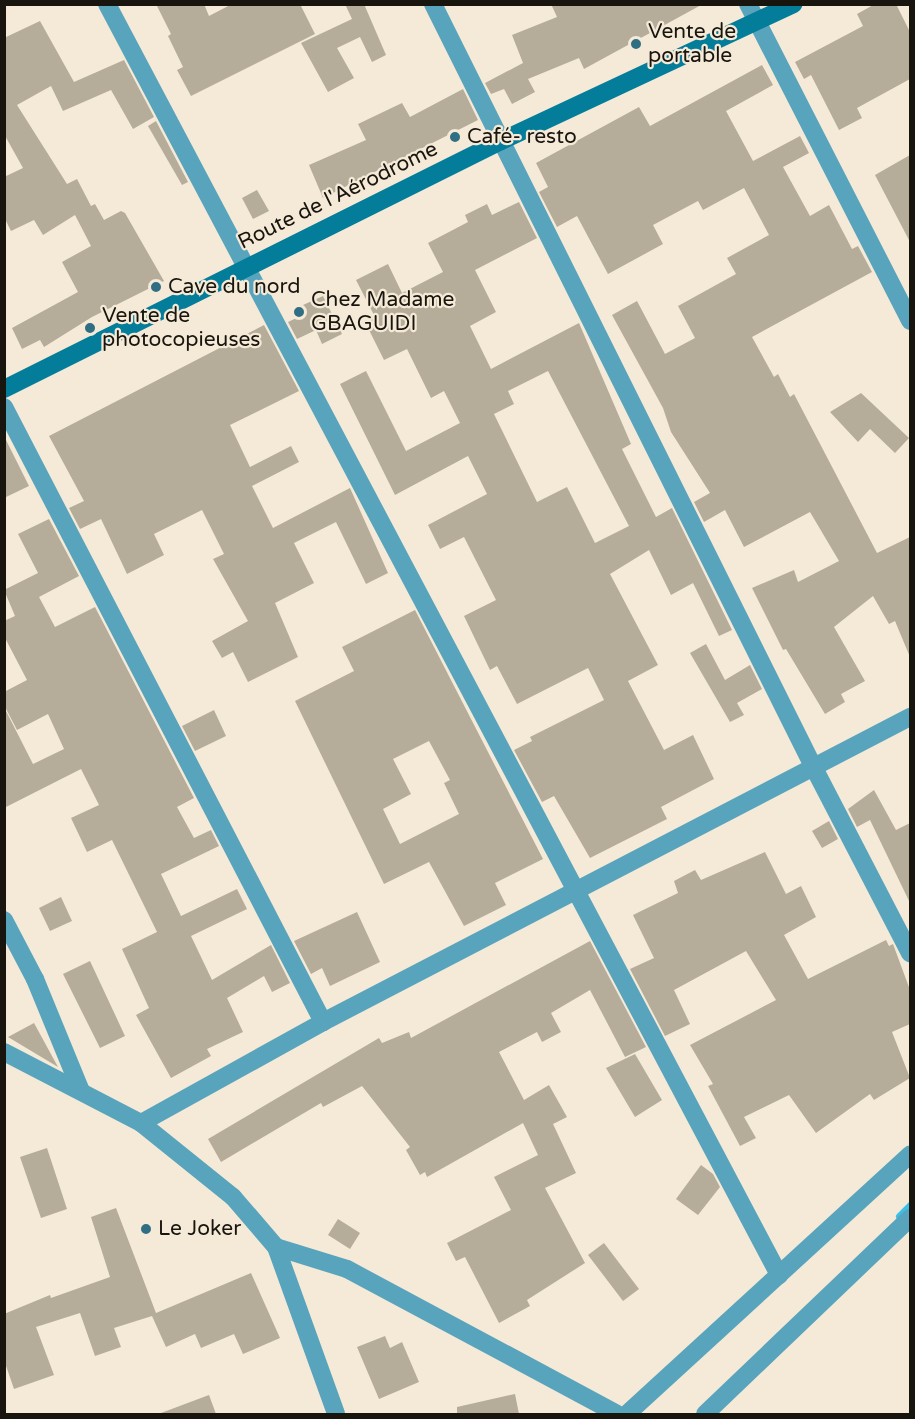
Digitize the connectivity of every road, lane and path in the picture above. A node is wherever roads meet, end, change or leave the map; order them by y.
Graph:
1 (107, 4) edge
2 (433, 4) edge
3 (748, 4) edge
4 (793, 4) edge
5 (757, 23) junction
6 (501, 141) junction
7 (246, 266) junction
8 (910, 321) edge
9 (4, 389) edge
10 (4, 407) edge
11 (910, 717) edge
12 (813, 766) junction
13 (578, 891) junction
14 (4, 920) edge
15 (910, 953) edge
16 (323, 1022) junction
17 (4, 1052) edge
18 (81, 1091) junction
19 (141, 1123) junction
20 (910, 1155) edge
21 (910, 1218) edge
22 (276, 1247) junction
23 (779, 1275) junction
24 (336, 1414) edge
25 (617, 1414) edge
26 (627, 1414) edge
27 (705, 1414) edge

1 - 7 street
2 - 6 street
3 - 5 street
4 - 5 street, Route de l'Aérodrome
5 - 6 street, Route de l'Aérodrome
5 - 8 street
6 - 7 street, Route de l'Aérodrome
6 - 12 street
7 - 9 street, Route de l'Aérodrome
7 - 13 street
10 - 16 street
11 - 12 street
12 - 13 street
12 - 15 street
13 - 16 street
13 - 23 street
14 - 18 street
16 - 19 street
17 - 18 street
18 - 19 street
19 - 22 street
20 - 23 street
21 - 27 street
22 - 24 street
22 - 25 street
23 - 26 street

